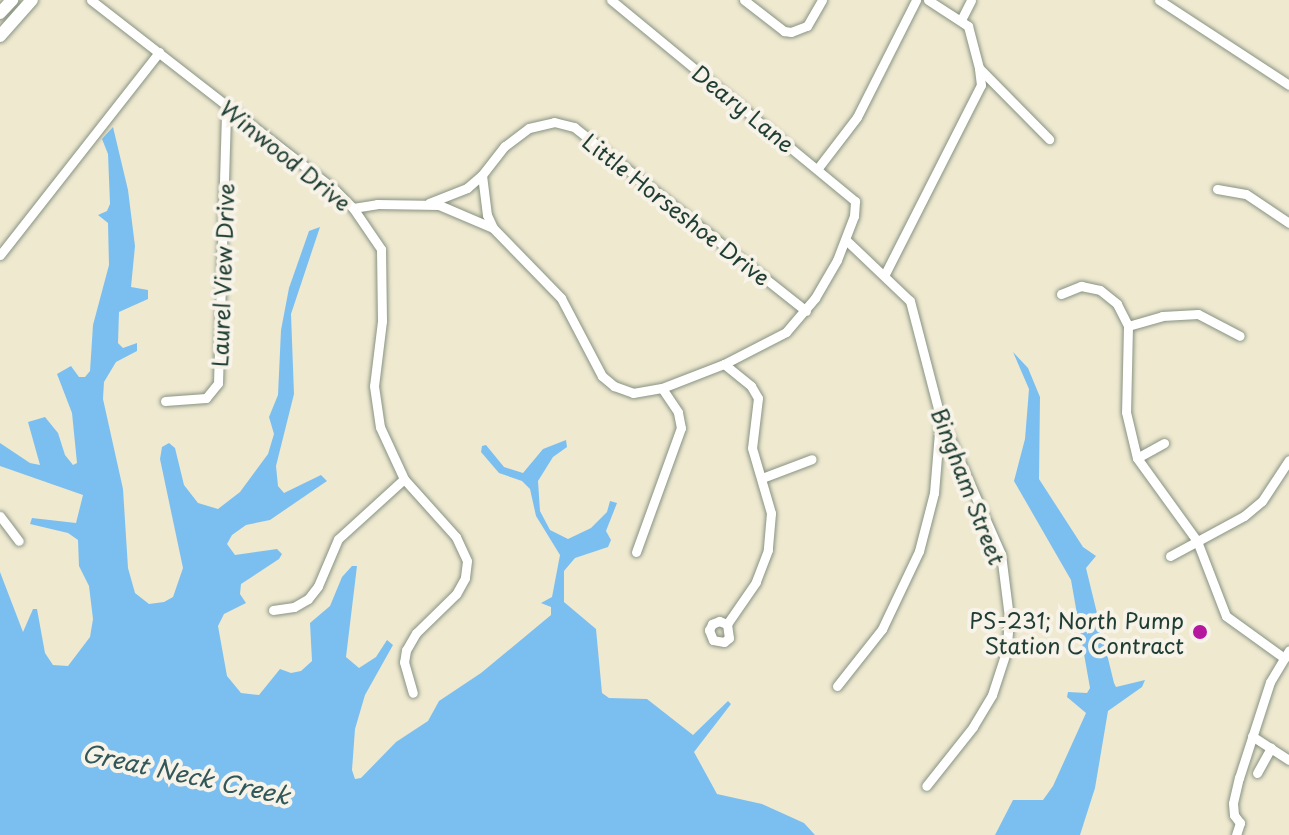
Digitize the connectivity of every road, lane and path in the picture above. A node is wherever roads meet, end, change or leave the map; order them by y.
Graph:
1 (12, 0) edge
2 (32, 0) edge
3 (91, 0) edge
4 (611, 0) edge
5 (744, 0) edge
6 (822, 0) edge
7 (916, 0) edge
8 (928, 0) edge
9 (971, 0) edge
10 (1159, 0) edge
11 (0, 13) edge
12 (961, 20) junction
13 (0, 36) edge
14 (159, 52) junction
15 (979, 68) junction
16 (1289, 85) edge
17 (226, 106) junction
18 (1049, 139) dead end
19 (818, 168) junction
20 (482, 175) junction
21 (1217, 189) dead end
22 (426, 204) junction
23 (353, 208) junction
24 (1289, 223) edge
25 (493, 228) junction
26 (846, 240) junction
27 (0, 255) edge
28 (885, 274) junction
29 (1061, 294) dead end
30 (806, 311) junction
31 (1128, 326) junction
32 (1240, 336) dead end
33 (724, 364) junction
34 (662, 388) junction
35 (165, 401) dead end
36 (940, 416) junction
37 (1164, 443) dead end
38 (1137, 458) junction
39 (812, 459) dead end
40 (1289, 460) edge
41 (762, 478) junction
42 (404, 479) junction
43 (0, 516) edge
44 (19, 541) dead end
45 (1197, 541) junction
46 (636, 552) dead end
47 (1170, 556) dead end
48 (273, 610) dead end
49 (727, 624) dead end
50 (1287, 654) edge
51 (837, 686) dead end
52 (413, 693) dead end
53 (1252, 736) junction
54 (1271, 748) junction
55 (1289, 760) edge
56 (1257, 773) dead end
57 (926, 786) dead end
58 (1236, 835) edge

1 - 11 main road
2 - 13 main road
3 - 14 street, Winwood Drive
4 - 19 street, Deary Lane
5 - 6 street
7 - 19 street
8 - 12 street
9 - 12 street
10 - 16 street
12 - 15 street
14 - 17 street, Winwood Drive
14 - 27 street
15 - 18 street
15 - 28 street
17 - 23 street, Winwood Drive
17 - 35 street, Laurel View Drive
19 - 26 street, Deary Lane
20 - 22 street, Little Horseshoe Drive
20 - 25 street
20 - 30 street, Little Horseshoe Drive
21 - 24 street
22 - 23 street
22 - 25 street
23 - 42 street, Winwood Drive
25 - 34 street
26 - 28 street, Bingham Street
26 - 30 street
28 - 36 street, Bingham Street
29 - 31 street
30 - 33 street
31 - 32 street
31 - 38 street
33 - 34 street
33 - 41 street
34 - 46 street
36 - 51 street
36 - 57 street, Bingham Street
37 - 38 street
38 - 45 street
39 - 41 street
40 - 45 street
41 - 49 street
42 - 48 street
42 - 52 street, Winwood Drive
43 - 44 street
45 - 47 street
45 - 50 street
50 - 53 street
53 - 54 street
53 - 58 street
54 - 55 street
54 - 56 street

